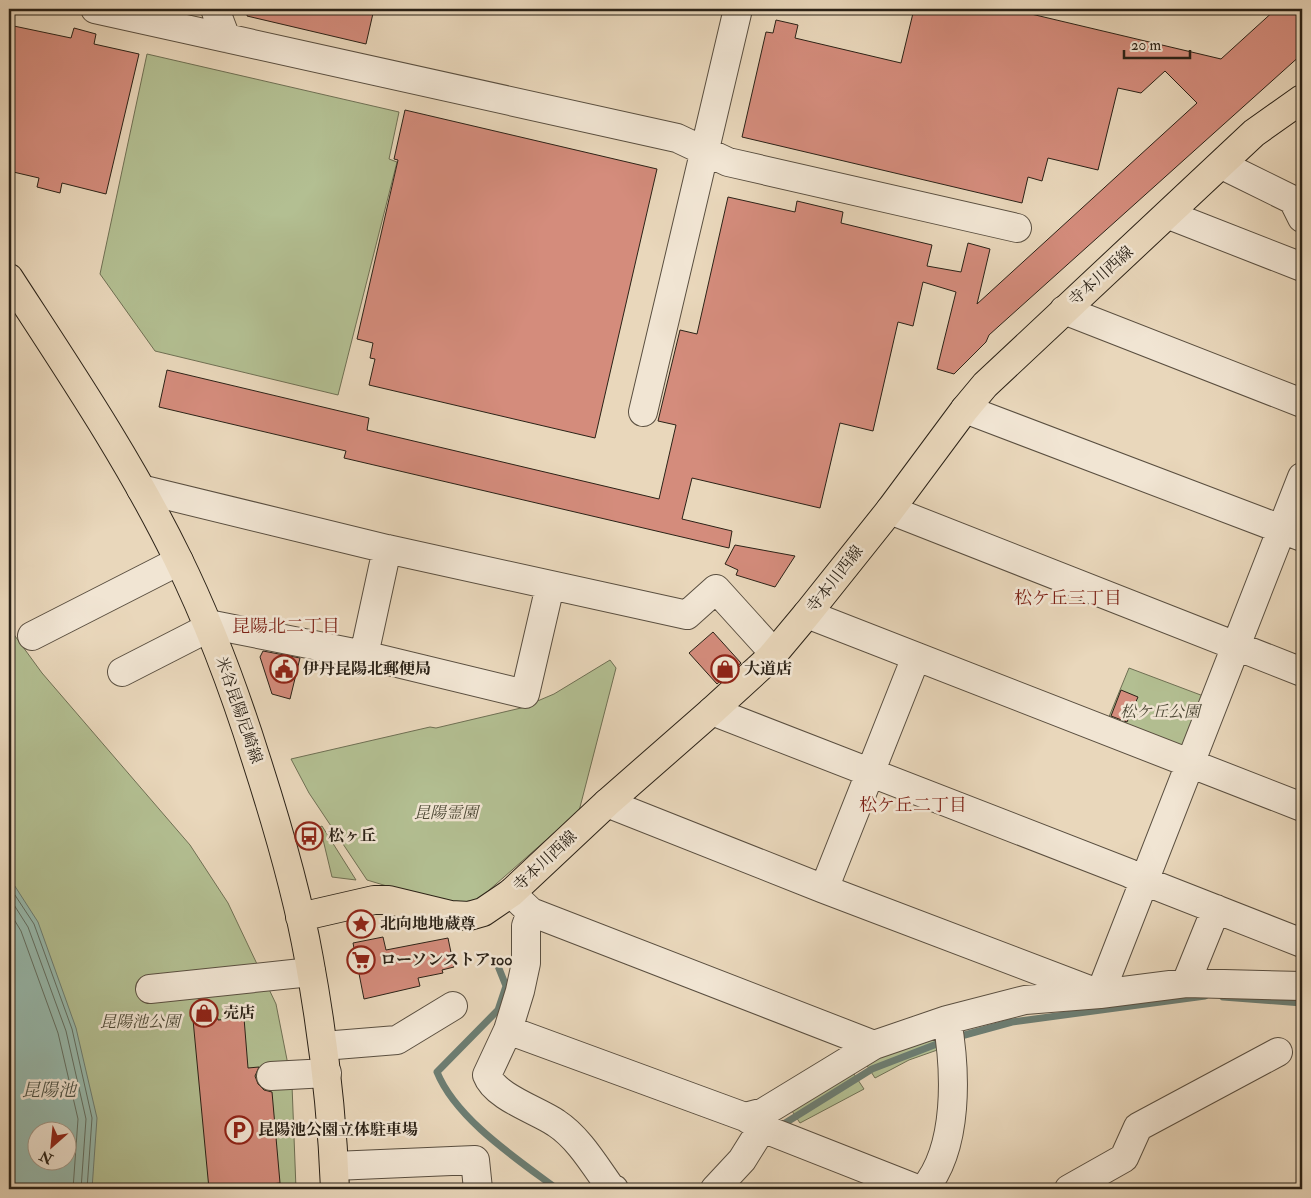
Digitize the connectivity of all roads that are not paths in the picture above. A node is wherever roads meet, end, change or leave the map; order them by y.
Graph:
1 (95, 9) edge
2 (216, 9) edge
3 (738, 9) edge
4 (226, 38) junction
5 (1302, 99) edge
6 (704, 150) junction
7 (1222, 165) junction
8 (1168, 215) junction
9 (1302, 218) edge
10 (1018, 228) dead end
11 (1302, 267) edge
12 (9, 278) edge
13 (1064, 310) junction
14 (1302, 403) edge
15 (965, 409) junction
16 (643, 412) dead end
17 (1302, 477) edge
18 (141, 489) junction
19 (890, 510) junction
20 (1292, 533) edge
21 (387, 549) junction
22 (179, 561) junction
23 (550, 586) junction
24 (808, 614) junction
25 (209, 626) junction
26 (32, 636) dead end
27 (1236, 646) junction
28 (774, 654) junction
29 (364, 655) junction
30 (916, 657) junction
31 (122, 672) dead end
32 (1302, 672) edge
33 (712, 711) junction
34 (1190, 764) junction
35 (870, 772) junction
36 (607, 803) junction
37 (1302, 807) edge
38 (1144, 881) junction
39 (824, 889) junction
40 (511, 893) junction
41 (1216, 909) junction
42 (531, 912) junction
43 (300, 917) junction
44 (1302, 943) edge
45 (311, 972) junction
46 (1186, 983) junction
47 (1302, 986) edge
48 (150, 989) dead end
49 (1100, 994) junction
50 (454, 1006) dead end
51 (948, 1020) junction
52 (508, 1030) junction
53 (874, 1045) junction
54 (323, 1046) junction
55 (1270, 1063) dead end
56 (327, 1073) junction
57 (271, 1076) dead end
58 (754, 1122) junction
59 (334, 1178) edge
60 (1081, 1186) edge
61 (478, 1189) edge
62 (614, 1189) edge
63 (715, 1189) edge
64 (914, 1189) edge
65 (924, 1189) edge

1 - 4 street
2 - 4 street
3 - 6 street
4 - 6 street
5 - 7 main road, 寺本川西線
6 - 10 street
6 - 16 street
7 - 8 main road, 寺本川西線
7 - 9 street
8 - 11 street
8 - 13 main road, 寺本川西線
12 - 18 main road, 米谷昆陽尼崎線
13 - 14 street
13 - 15 main road, 寺本川西線
15 - 19 main road, 寺本川西線
15 - 20 street
17 - 20 street
18 - 21 street
18 - 22 main road, 米谷昆陽尼崎線
19 - 24 main road, 寺本川西線
19 - 27 street
20 - 27 street
21 - 23 street
21 - 29 street
22 - 25 main road, 米谷昆陽尼崎線
22 - 26 street
23 - 28 street
23 - 29 street
24 - 28 main road, 寺本川西線
24 - 30 street
25 - 29 street
25 - 31 street
25 - 43 main road, 米谷昆陽尼崎線
27 - 32 street
27 - 34 street
28 - 33 main road, 寺本川西線
30 - 34 street
30 - 35 street
33 - 35 street
33 - 36 main road, 寺本川西線
34 - 37 street
34 - 38 street
35 - 38 street
35 - 39 street
36 - 39 street
36 - 40 main road, 寺本川西線
38 - 41 street
38 - 49 street
39 - 49 street
40 - 42 street
40 - 43 main road, 寺本川西線
41 - 44 street
41 - 46 street
42 - 52 street
42 - 53 street
43 - 45 main road, 米谷昆陽尼崎線
45 - 48 street
45 - 54 main road, 米谷昆陽尼崎線
46 - 47 street
46 - 49 street
49 - 51 street
50 - 54 street
51 - 53 street
51 - 65 street
52 - 58 street
52 - 62 street
53 - 58 street
54 - 56 main road, 米谷昆陽尼崎線
55 - 60 street
56 - 57 street
56 - 59 main road, 米谷昆陽尼崎線
58 - 63 street
58 - 64 street
59 - 61 street

